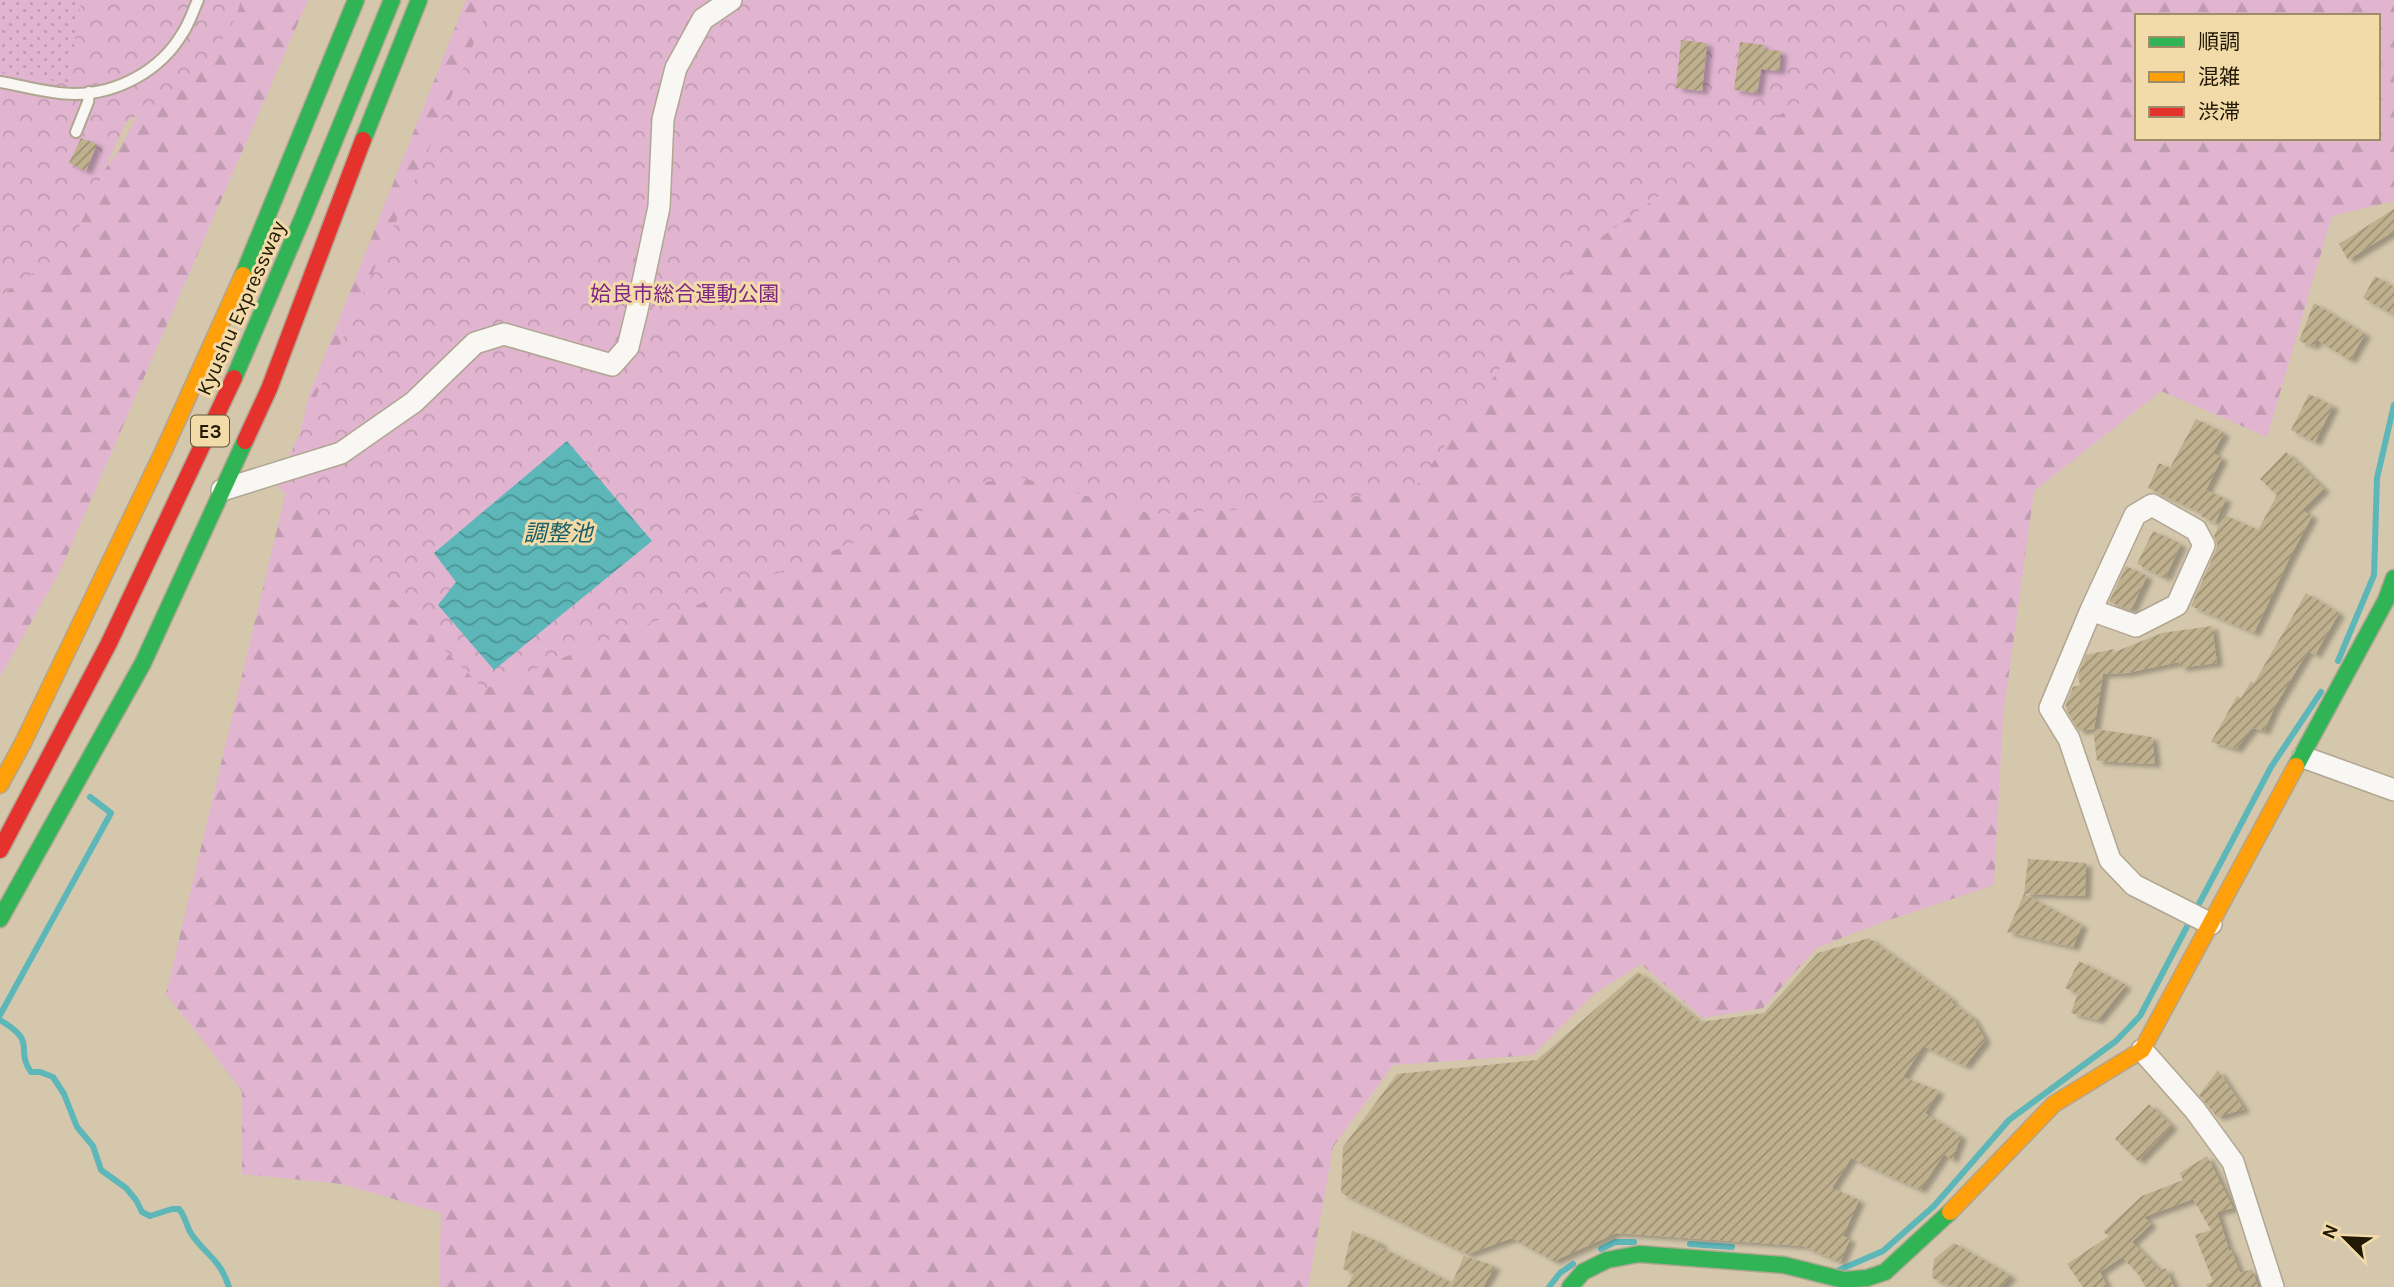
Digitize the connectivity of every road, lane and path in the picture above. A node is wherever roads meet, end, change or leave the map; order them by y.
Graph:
1 (198, 0) edge
2 (356, 0) edge
3 (392, 0) edge
4 (419, 0) edge
5 (731, 0) edge
6 (0, 82) edge
7 (89, 92) junction
8 (76, 132) dead end
9 (222, 490) junction
10 (2394, 578) edge
11 (2091, 610) junction
12 (2303, 757) junction
13 (0, 785) edge
14 (2394, 790) edge
15 (0, 850) edge
16 (0, 919) edge
17 (2211, 924) junction
18 (2142, 1050) junction
19 (1570, 1287) edge
20 (2273, 1287) edge

1 - 7 lane
2 - 13 main road, Kyushu Expressway / E3
3 - 15 main road, Kyushu Expressway / E3
4 - 9 main road
5 - 9 street
6 - 7 lane
7 - 8 lane
9 - 16 main road
10 - 12 main road
11 - 11 street
11 - 17 street
12 - 14 street
12 - 17 main road
17 - 18 main road
18 - 19 main road
18 - 20 street

